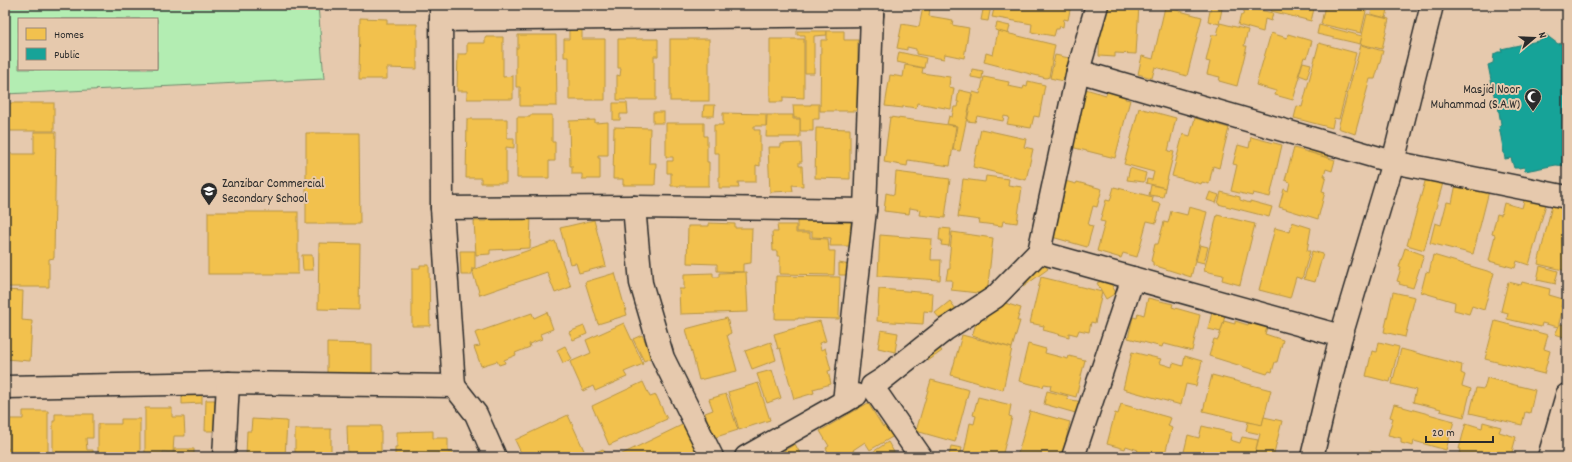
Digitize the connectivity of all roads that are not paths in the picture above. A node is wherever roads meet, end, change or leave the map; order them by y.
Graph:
1 (1097, 5) edge
2 (1432, 5) edge
3 (872, 10) edge
4 (441, 12) edge
5 (1078, 71) junction
6 (1393, 162) junction
7 (1567, 197) edge
8 (634, 207) junction
9 (442, 208) junction
10 (865, 210) junction
11 (1039, 252) junction
12 (1133, 278) junction
13 (1341, 336) junction
14 (228, 383) junction
15 (454, 386) junction
16 (872, 386) junction
17 (5, 387) edge
18 (1566, 401) edge
19 (844, 402) junction
20 (224, 457) edge
21 (495, 457) edge
22 (712, 457) edge
23 (746, 457) edge
24 (920, 457) edge
25 (1073, 457) edge
26 (1312, 457) edge
27 (1549, 457) edge

1 - 5 street
2 - 6 street
3 - 4 street
3 - 10 street
4 - 9 street
5 - 6 street
5 - 11 street
6 - 7 street
6 - 13 street
8 - 9 street
8 - 10 street
8 - 22 street
9 - 15 street
10 - 19 street
11 - 12 street
11 - 16 street
12 - 13 street
12 - 25 street
13 - 26 street
14 - 15 street
14 - 17 street
14 - 20 street
15 - 21 street
16 - 19 street
16 - 24 street
18 - 27 street
19 - 23 street

